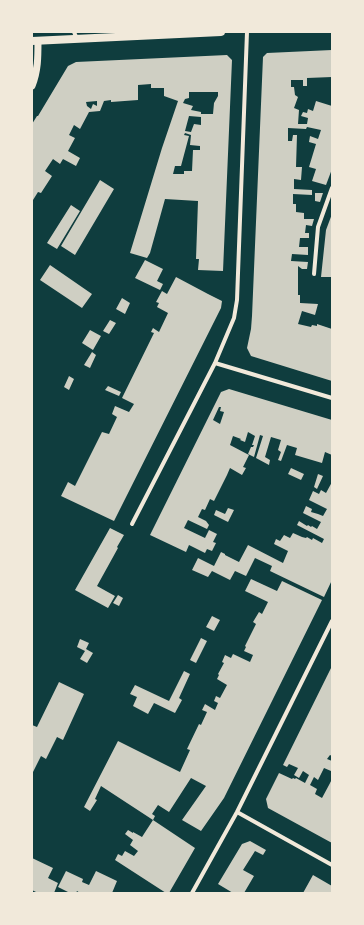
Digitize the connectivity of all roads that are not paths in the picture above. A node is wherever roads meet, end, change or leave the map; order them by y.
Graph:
1 (221, 32) edge
2 (247, 32) edge
3 (76, 36) edge
4 (35, 41) edge
5 (32, 86) edge
6 (332, 188) edge
7 (314, 274) dead end
8 (215, 363) junction
9 (332, 398) edge
10 (132, 524) dead end
11 (332, 621) edge
12 (237, 812) junction
13 (332, 865) edge
14 (192, 893) edge

1 - 3 main road
2 - 8 street
3 - 4 main road
4 - 5 street
6 - 7 street
8 - 9 street
8 - 10 street
11 - 12 street
12 - 13 street
12 - 14 street

